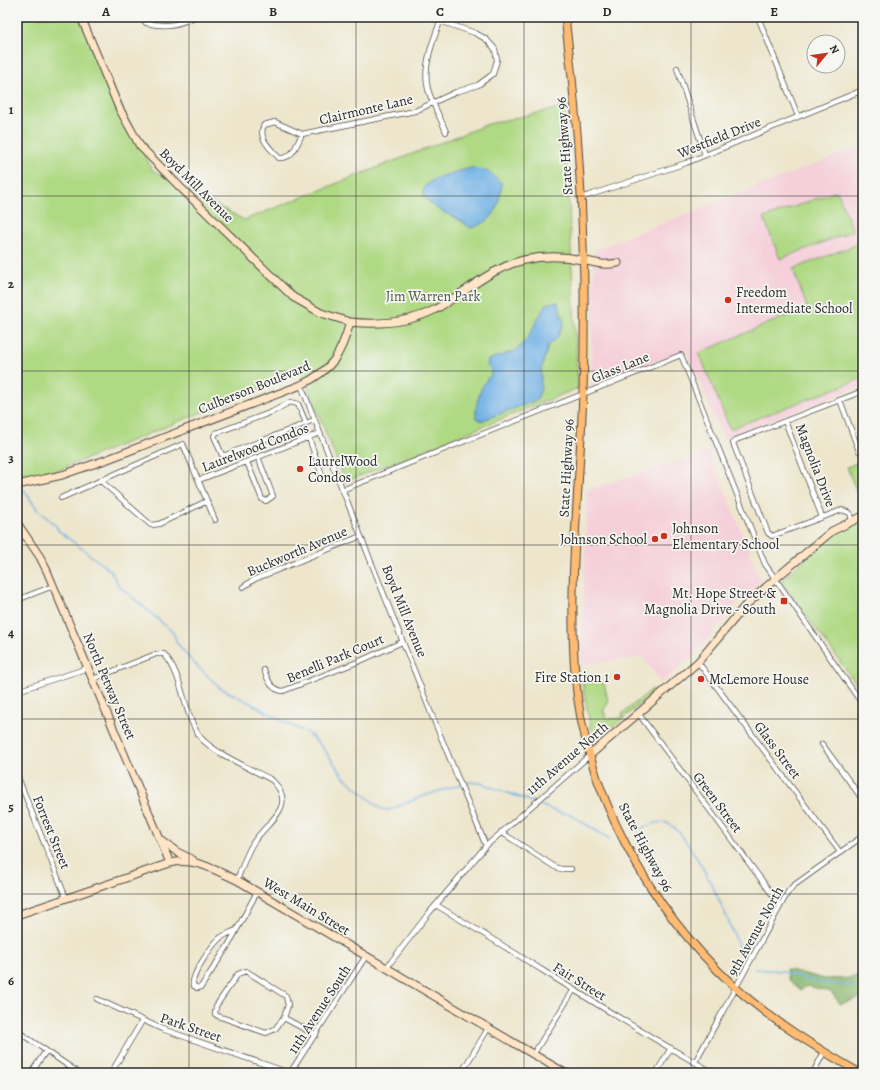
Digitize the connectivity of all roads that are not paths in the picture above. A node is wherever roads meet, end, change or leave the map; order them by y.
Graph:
1 (82, 17) edge
2 (142, 17) edge
3 (194, 17) edge
4 (565, 17) edge
5 (758, 17) edge
6 (441, 19) edge
7 (677, 68) dead end
8 (863, 90) edge
9 (434, 102) junction
10 (798, 116) junction
11 (446, 132) dead end
12 (302, 134) junction
13 (705, 155) junction
14 (581, 198) junction
15 (583, 260) junction
16 (618, 263) dead end
17 (350, 322) junction
18 (301, 385) junction
19 (863, 391) edge
20 (583, 394) junction
21 (840, 400) junction
22 (314, 420) junction
23 (785, 421) junction
24 (306, 423) junction
25 (320, 433) junction
26 (309, 438) junction
27 (863, 449) edge
28 (258, 457) junction
29 (247, 462) junction
30 (322, 475) dead end
31 (198, 480) junction
32 (101, 481) junction
33 (17, 484) edge
34 (342, 490) junction
35 (61, 498) dead end
36 (207, 501) junction
37 (863, 516) edge
38 (822, 517) junction
39 (215, 520) dead end
40 (852, 520) junction
41 (17, 523) edge
42 (26, 535) junction
43 (361, 536) junction
44 (17, 538) edge
45 (774, 579) junction
46 (53, 586) junction
47 (243, 587) dead end
48 (17, 600) edge
49 (402, 642) junction
50 (698, 662) junction
51 (88, 668) junction
52 (264, 670) dead end
53 (93, 679) junction
54 (17, 691) edge
55 (863, 705) edge
56 (638, 713) junction
57 (822, 744) dead end
58 (590, 755) junction
59 (17, 775) edge
60 (863, 800) edge
61 (501, 832) junction
62 (158, 835) junction
63 (863, 836) edge
64 (486, 846) junction
65 (840, 852) junction
66 (198, 862) junction
67 (170, 863) junction
68 (570, 869) dead end
69 (237, 880) junction
70 (257, 892) junction
71 (66, 898) junction
72 (436, 905) junction
73 (780, 905) junction
74 (17, 915) edge
75 (234, 931) junction
76 (366, 956) junction
77 (387, 967) junction
78 (736, 988) junction
79 (573, 991) junction
80 (97, 999) dead end
81 (284, 1018) junction
82 (142, 1021) junction
83 (489, 1027) junction
84 (17, 1031) edge
85 (316, 1035) junction
86 (671, 1048) junction
87 (46, 1051) junction
88 (824, 1052) junction
89 (534, 1053) junction
90 (695, 1062) junction
91 (463, 1071) edge
92 (31, 1073) edge
93 (79, 1073) edge
94 (111, 1073) edge
95 (290, 1073) edge
96 (455, 1073) edge
97 (565, 1073) edge
98 (656, 1073) edge
99 (714, 1073) edge
100 (813, 1073) edge
101 (860, 1073) edge

1 - 17 street, Boyd Mill Avenue
2 - 3 street
4 - 14 main road, State Highway 96
5 - 10 street
6 - 9 street
6 - 9 street, Clairmonte Lane
7 - 13 street
8 - 10 street, Westfield Drive
9 - 11 street
9 - 12 street, Clairmonte Lane
10 - 13 street, Westfield Drive
12 - 12 street, Clairmonte Lane
13 - 14 street, Westfield Drive
14 - 15 main road, State Highway 96
15 - 16 street
15 - 17 street
15 - 20 main road, State Highway 96
17 - 18 street, Culberson Boulevard
18 - 22 street, Boyd Mill Avenue
18 - 33 street, Culberson Boulevard
19 - 21 street, Magnolia Drive
20 - 34 street, Glass Lane
20 - 45 street, Glass Lane
20 - 58 main road, State Highway 96
21 - 23 street, Magnolia Drive
21 - 27 street
22 - 24 street
22 - 25 street, Boyd Mill Avenue
23 - 38 street, Magnolia Drive
23 - 38 street, Magnolia Drive
24 - 24 street
25 - 26 street, Laurelwood Condos
25 - 34 street, Boyd Mill Avenue
26 - 28 street, Laurelwood Condos
26 - 30 street
28 - 29 street, Laurelwood Condos
28 - 29 street
29 - 31 street, Laurelwood Condos
31 - 32 street, Laurelwood Condos
31 - 36 street, Laurelwood Condos
32 - 35 street, Laurelwood Condos
32 - 36 street
34 - 43 street, Boyd Mill Avenue
36 - 39 street, Laurelwood Condos
37 - 40 street, Magnolia Drive
38 - 40 street, Magnolia Drive
40 - 45 street, Magnolia Drive
41 - 42 street, North Petway Street
42 - 44 street
42 - 46 street, North Petway Street
43 - 47 street, Buckworth Avenue
43 - 49 street, Boyd Mill Avenue
45 - 50 street, 11th Avenue North
45 - 55 street
46 - 48 street
46 - 51 street, North Petway Street
49 - 52 street, Benelli Park Court
49 - 64 street, Boyd Mill Avenue
50 - 56 street, 11th Avenue North
50 - 65 street, Glass Street
51 - 53 street, North Petway Street
51 - 54 street
53 - 62 street, North Petway Street
53 - 69 street
56 - 58 street, 11th Avenue North
56 - 73 street, Green Street
57 - 60 street
58 - 61 street, 11th Avenue North
58 - 78 main road, State Highway 96
59 - 71 street, Forrest Street
61 - 64 street, 11th Avenue North
61 - 68 street
62 - 66 street
62 - 67 street, North Petway Street
63 - 65 street, 9th Avenue North
64 - 72 street, 11th Avenue North
65 - 73 street, 9th Avenue North
66 - 67 street, West Main Street
66 - 69 street, West Main Street
67 - 71 street, West Main Street
69 - 70 street, West Main Street
70 - 75 street
70 - 76 street, West Main Street
71 - 74 street, West Main Street
72 - 77 street, 11th Avenue North
72 - 79 street, Fair Street
73 - 78 street, 9th Avenue North
75 - 75 street
76 - 77 street, West Main Street
76 - 85 street, 11th Avenue South
77 - 83 street, West Main Street
78 - 88 main road, State Highway 96
78 - 90 street, 9th Avenue North
79 - 86 street, Fair Street
79 - 89 street
80 - 82 street
81 - 81 street
81 - 85 street
82 - 94 street, Park Street
82 - 95 street, Park Street
83 - 89 street, West Main Street
83 - 91 street
84 - 87 street
85 - 95 street, 11th Avenue South
86 - 90 street, Fair Street
86 - 98 street
87 - 92 street
87 - 93 street
88 - 100 street
88 - 101 main road, State Highway 96
89 - 97 street, West Main Street
90 - 99 street, Fair Street
91 - 96 street

